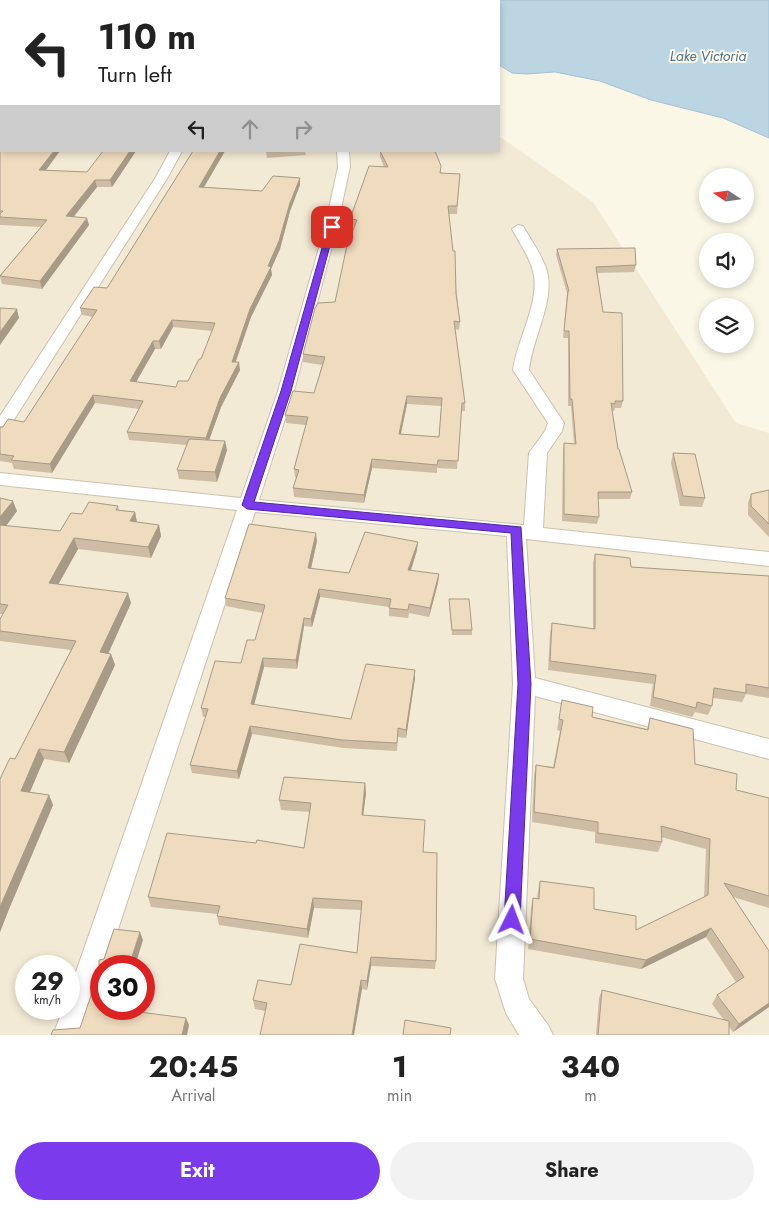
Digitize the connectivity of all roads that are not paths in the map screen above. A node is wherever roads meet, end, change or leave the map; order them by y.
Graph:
1 (175, 152) edge
2 (343, 152) edge
3 (518, 229) dead end
4 (0, 429) edge
5 (0, 479) edge
6 (247, 505) junction
7 (525, 532) junction
8 (769, 559) edge
9 (524, 684) junction
10 (769, 749) edge
11 (68, 1035) edge
12 (538, 1035) edge

1 - 4 street
2 - 6 street
3 - 7 street
5 - 6 street
6 - 7 street
6 - 11 street
7 - 8 street
7 - 9 street
9 - 10 street
9 - 12 street

